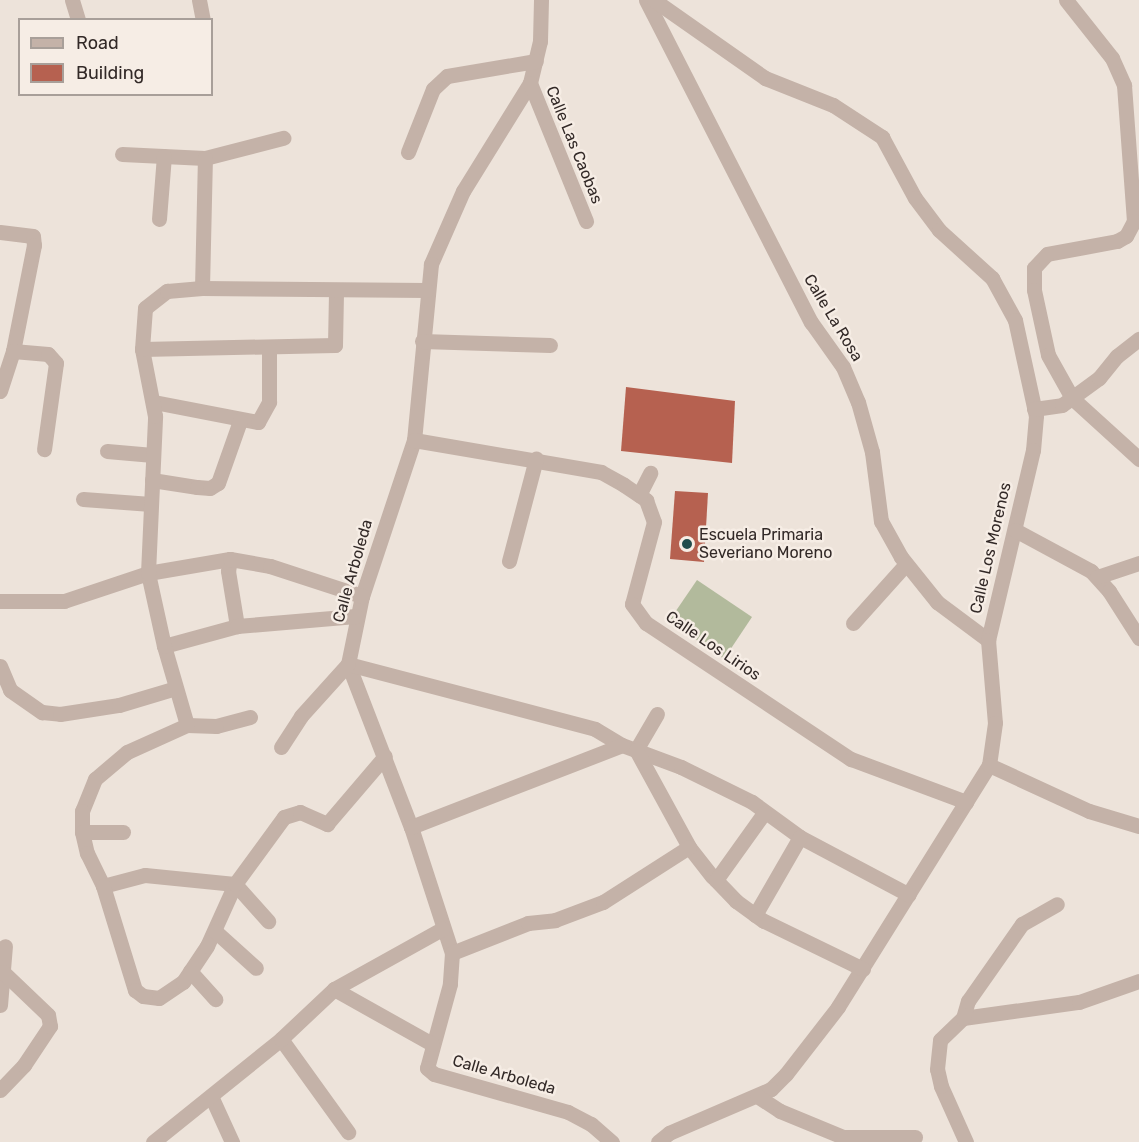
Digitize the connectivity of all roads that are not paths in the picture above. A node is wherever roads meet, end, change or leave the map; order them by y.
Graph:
1 (72, 0) edge
2 (199, 0) edge
3 (541, 0) edge
4 (646, 0) edge
5 (654, 0) edge
6 (1066, 0) edge
7 (77, 18) edge
8 (203, 18) edge
9 (536, 61) junction
10 (530, 83) junction
11 (283, 138) dead end
12 (408, 152) dead end
13 (122, 154) dead end
14 (164, 156) junction
15 (205, 158) junction
16 (159, 219) dead end
17 (586, 221) dead end
18 (0, 232) edge
19 (202, 288) junction
20 (426, 290) junction
21 (336, 291) junction
22 (1139, 339) edge
23 (422, 341) junction
24 (550, 345) dead end
25 (269, 347) junction
26 (142, 349) junction
27 (13, 351) junction
28 (0, 391) edge
29 (1072, 398) junction
30 (154, 402) junction
31 (1034, 409) junction
32 (240, 422) junction
33 (414, 440) junction
34 (44, 449) dead end
35 (107, 451) dead end
36 (153, 455) junction
37 (537, 459) junction
38 (1139, 459) edge
39 (650, 473) dead end
40 (152, 480) junction
41 (639, 495) junction
42 (83, 498) dead end
43 (151, 504) junction
44 (1015, 530) junction
45 (230, 559) junction
46 (508, 561) dead end
47 (1139, 563) edge
48 (906, 564) junction
49 (148, 573) junction
50 (1097, 577) junction
51 (362, 596) junction
52 (0, 601) edge
53 (356, 616) junction
54 (853, 623) dead end
55 (237, 626) junction
56 (1139, 638) edge
57 (988, 640) junction
58 (164, 646) junction
59 (348, 664) junction
60 (0, 666) edge
61 (176, 688) junction
62 (657, 714) dead end
63 (250, 717) dead end
64 (187, 725) junction
65 (622, 745) junction
66 (281, 747) dead end
67 (636, 750) junction
68 (385, 756) junction
69 (988, 765) junction
70 (966, 802) junction
71 (764, 813) junction
72 (1139, 826) edge
73 (411, 827) junction
74 (82, 832) junction
75 (123, 832) dead end
76 (800, 837) junction
77 (689, 847) junction
78 (716, 880) junction
79 (235, 884) junction
80 (103, 886) junction
81 (909, 896) junction
82 (1057, 904) dead end
83 (755, 915) junction
84 (268, 921) dead end
85 (442, 929) junction
86 (215, 931) junction
87 (5, 946) dead end
88 (452, 953) junction
89 (256, 968) dead end
90 (863, 969) junction
91 (190, 971) junction
92 (3, 972) junction
93 (1139, 981) edge
94 (334, 989) junction
95 (215, 999) dead end
96 (0, 1005) edge
97 (963, 1018) junction
98 (281, 1039) junction
99 (432, 1044) junction
100 (2, 1085) edge
101 (212, 1096) junction
102 (757, 1096) junction
103 (348, 1132) dead end
104 (915, 1137) dead end
105 (153, 1142) edge
106 (232, 1142) edge
107 (612, 1142) edge
108 (658, 1142) edge
109 (966, 1142) edge

1 - 7 street
2 - 8 street
3 - 9 street, Calle Arboleda
4 - 48 street, Calle La Rosa
5 - 31 street, Calle Los Morenos
6 - 29 street
9 - 10 street, Calle Arboleda
9 - 12 street
10 - 17 street, Calle Las Caobas
10 - 20 street, Calle Arboleda
11 - 15 street
13 - 14 street
14 - 15 street
14 - 16 street
15 - 19 street
18 - 27 street
19 - 21 street
19 - 26 street
20 - 21 street
20 - 23 street, Calle Arboleda
21 - 25 street
22 - 29 street
23 - 24 street
23 - 33 street, Calle Arboleda
25 - 26 street
25 - 32 street
26 - 30 street
27 - 28 street
27 - 34 street
29 - 31 street
29 - 38 street
30 - 32 street
30 - 36 street
31 - 44 street, Calle Los Morenos
32 - 40 street
33 - 37 street, Calle Los Lirios
33 - 51 street, Calle Arboleda
35 - 36 street
36 - 40 street
37 - 41 street, Calle Los Lirios
37 - 46 street
39 - 41 street
40 - 43 street
41 - 70 street, Calle Los Lirios
42 - 43 street
43 - 49 street
44 - 50 street
44 - 57 street, Calle Los Morenos
45 - 49 street
45 - 51 street
45 - 55 street
47 - 50 street
48 - 54 street
48 - 57 street, Calle La Rosa
49 - 52 street
49 - 58 street
50 - 56 street
51 - 53 street, Calle Arboleda
53 - 55 street
53 - 59 street, Calle Arboleda
55 - 58 street
57 - 69 street, Calle Los Morenos
58 - 61 street
59 - 65 street
59 - 66 street
59 - 68 street, Calle Arboleda
60 - 61 street
61 - 64 street
62 - 67 street
63 - 64 street
64 - 74 street
65 - 67 street
65 - 73 street
67 - 71 street
67 - 77 street
68 - 73 street, Calle Arboleda
68 - 79 street
69 - 70 street, Calle Los Morenos
69 - 72 street
70 - 81 street, Calle Los Morenos
71 - 76 street
71 - 78 street
73 - 85 street, Calle Arboleda
74 - 75 street
74 - 80 street
76 - 81 street
76 - 83 street
77 - 78 street
77 - 88 street
78 - 83 street
79 - 80 street
79 - 84 street
79 - 86 street
80 - 91 street
81 - 90 street, Calle Los Morenos
82 - 97 street
83 - 90 street
85 - 88 street, Calle Arboleda
85 - 94 street
86 - 89 street
86 - 91 street
87 - 92 street
88 - 99 street, Calle Arboleda
90 - 102 street, Calle Los Morenos
91 - 95 street
92 - 96 street
92 - 100 street
93 - 97 street
94 - 98 street
94 - 99 street
97 - 109 street
98 - 101 street
98 - 103 street
99 - 107 street, Calle Arboleda
101 - 105 street
101 - 106 street
102 - 104 street
102 - 108 street, Calle Los Morenos

